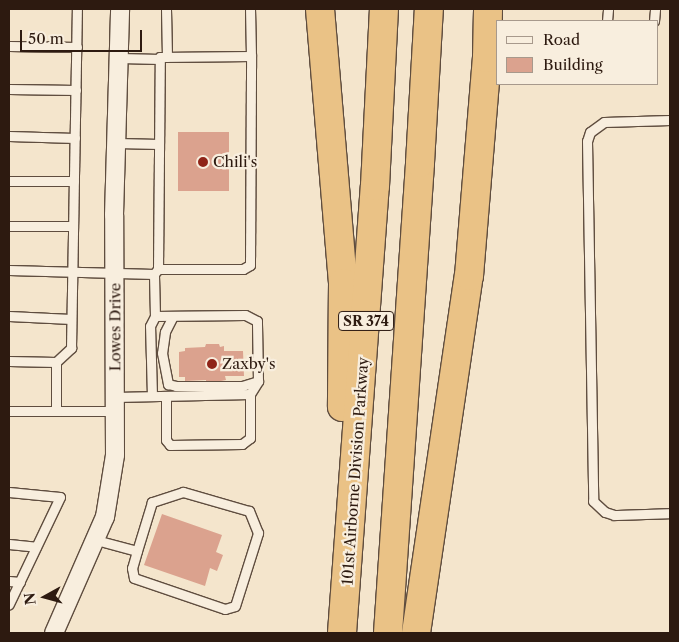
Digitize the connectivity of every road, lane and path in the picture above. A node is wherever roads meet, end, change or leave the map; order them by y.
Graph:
1 (77, 9) edge
2 (120, 9) edge
3 (166, 9) edge
4 (250, 9) edge
5 (384, 9) edge
6 (429, 9) edge
7 (488, 9) edge
8 (496, 9) edge
9 (320, 15) edge
10 (9, 46) edge
11 (77, 47) junction
12 (251, 56) junction
13 (120, 58) junction
14 (163, 58) junction
15 (487, 58) junction
16 (9, 89) edge
17 (76, 90) junction
18 (670, 120) edge
19 (9, 136) edge
20 (75, 138) junction
21 (117, 143) junction
22 (159, 144) junction
23 (9, 181) edge
24 (74, 181) junction
25 (9, 226) edge
26 (73, 226) junction
27 (9, 270) edge
28 (156, 271) junction
29 (72, 272) junction
30 (114, 274) junction
31 (9, 316) edge
32 (155, 316) junction
33 (173, 316) junction
34 (71, 319) junction
35 (9, 362) edge
36 (56, 362) junction
37 (258, 381) junction
38 (250, 394) junction
39 (152, 396) junction
40 (166, 396) junction
41 (115, 404) junction
42 (9, 411) edge
43 (56, 411) junction
44 (9, 492) edge
45 (670, 513) edge
46 (96, 540) junction
47 (9, 544) edge
48 (36, 547) junction
49 (137, 551) junction
50 (9, 581) edge
51 (20, 582) junction
52 (9, 604) edge
53 (54, 633) edge
54 (337, 633) edge
55 (342, 633) edge
56 (388, 633) edge
57 (416, 633) edge

1 - 11 lane
2 - 13 street, Lowes Drive
3 - 14 lane
4 - 12 lane
5 - 55 highway, 101st Airborne Division Parkway / SR 374
6 - 56 highway, SR 374
7 - 15 highway
8 - 15 highway
9 - 54 highway
10 - 11 lane
11 - 17 lane
12 - 14 lane
12 - 28 lane
13 - 14 lane
13 - 21 street, Lowes Drive
14 - 22 lane
15 - 57 highway
16 - 17 lane
17 - 20 lane
18 - 45 lane
19 - 20 lane
20 - 24 lane
21 - 22 lane
21 - 30 street, Lowes Drive
22 - 28 lane
23 - 24 lane
24 - 26 lane
25 - 26 lane
26 - 29 lane
27 - 29 lane
28 - 30 lane
28 - 32 lane
29 - 30 lane
29 - 34 lane
30 - 41 street, Lowes Drive
31 - 34 lane
32 - 33 lane
32 - 39 lane
33 - 37 lane
33 - 37 lane
34 - 36 lane
35 - 36 lane
36 - 43 lane
37 - 38 lane
38 - 40 lane
38 - 40 lane
39 - 40 lane
39 - 41 lane
41 - 43 lane
41 - 46 street, Lowes Drive
42 - 43 lane
44 - 48 lane
46 - 49 lane
46 - 53 street, Lowes Drive
47 - 48 lane
48 - 51 lane
49 - 49 lane
50 - 51 lane
51 - 52 lane

